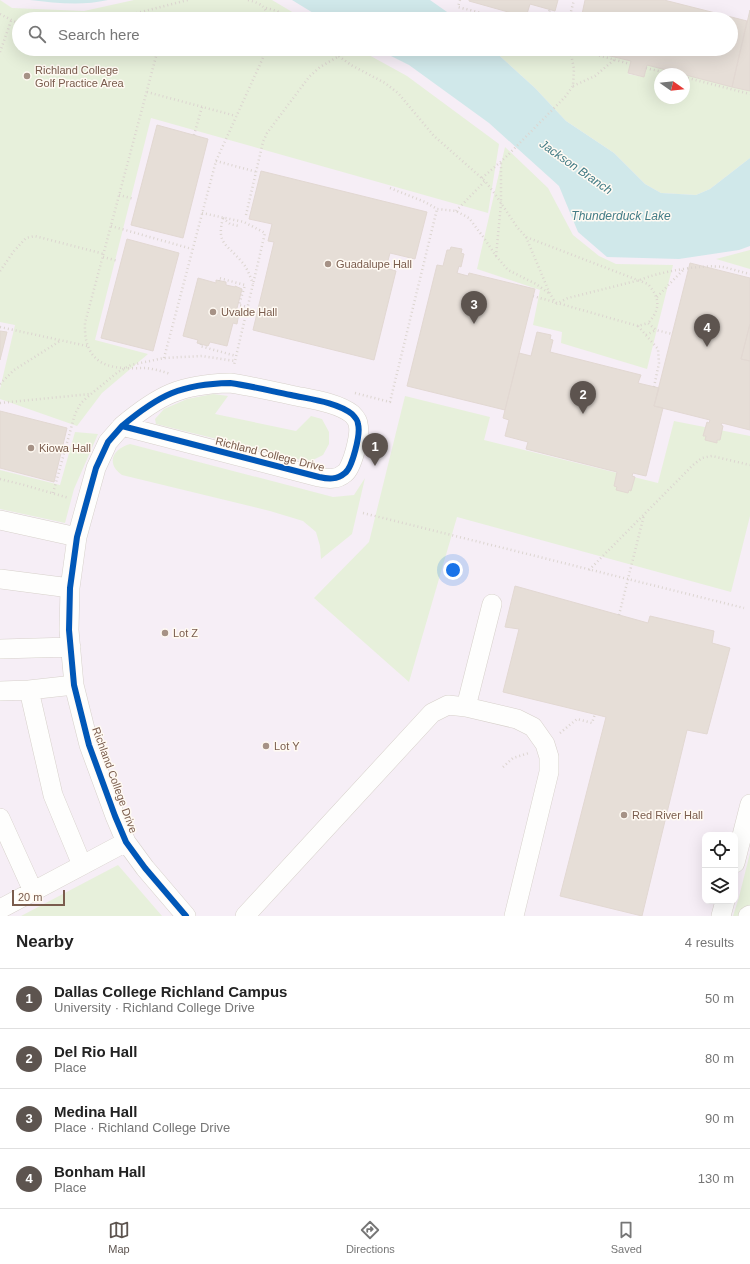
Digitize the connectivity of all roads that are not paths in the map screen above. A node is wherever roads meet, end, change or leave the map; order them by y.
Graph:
1 (122, 426) junction
2 (0, 520) edge
3 (77, 537) junction
4 (0, 579) edge
5 (70, 588) junction
6 (492, 604) dead end
7 (71, 647) junction
8 (0, 649) edge
9 (74, 685) junction
10 (29, 690) junction
11 (0, 691) edge
12 (466, 707) junction
13 (750, 804) edge
14 (0, 818) edge
15 (126, 842) junction
16 (738, 851) edge
17 (82, 865) junction
18 (33, 892) junction
19 (724, 904) edge
20 (0, 908) edge
21 (186, 916) edge
22 (245, 916) edge
23 (514, 916) edge
24 (721, 916) edge

1 - 1 street, Richland College Drive
1 - 3 street, Richland College Drive
2 - 3 street
3 - 5 street, Richland College Drive
4 - 5 street
5 - 7 street, Richland College Drive
6 - 12 street
7 - 8 street
7 - 9 street, Richland College Drive
9 - 10 street
9 - 15 street, Richland College Drive
10 - 11 street
10 - 17 street
12 - 22 street
12 - 23 street
13 - 16 street
14 - 18 street
15 - 17 street
15 - 21 street, Richland College Drive
17 - 18 street
18 - 20 street
19 - 24 street

